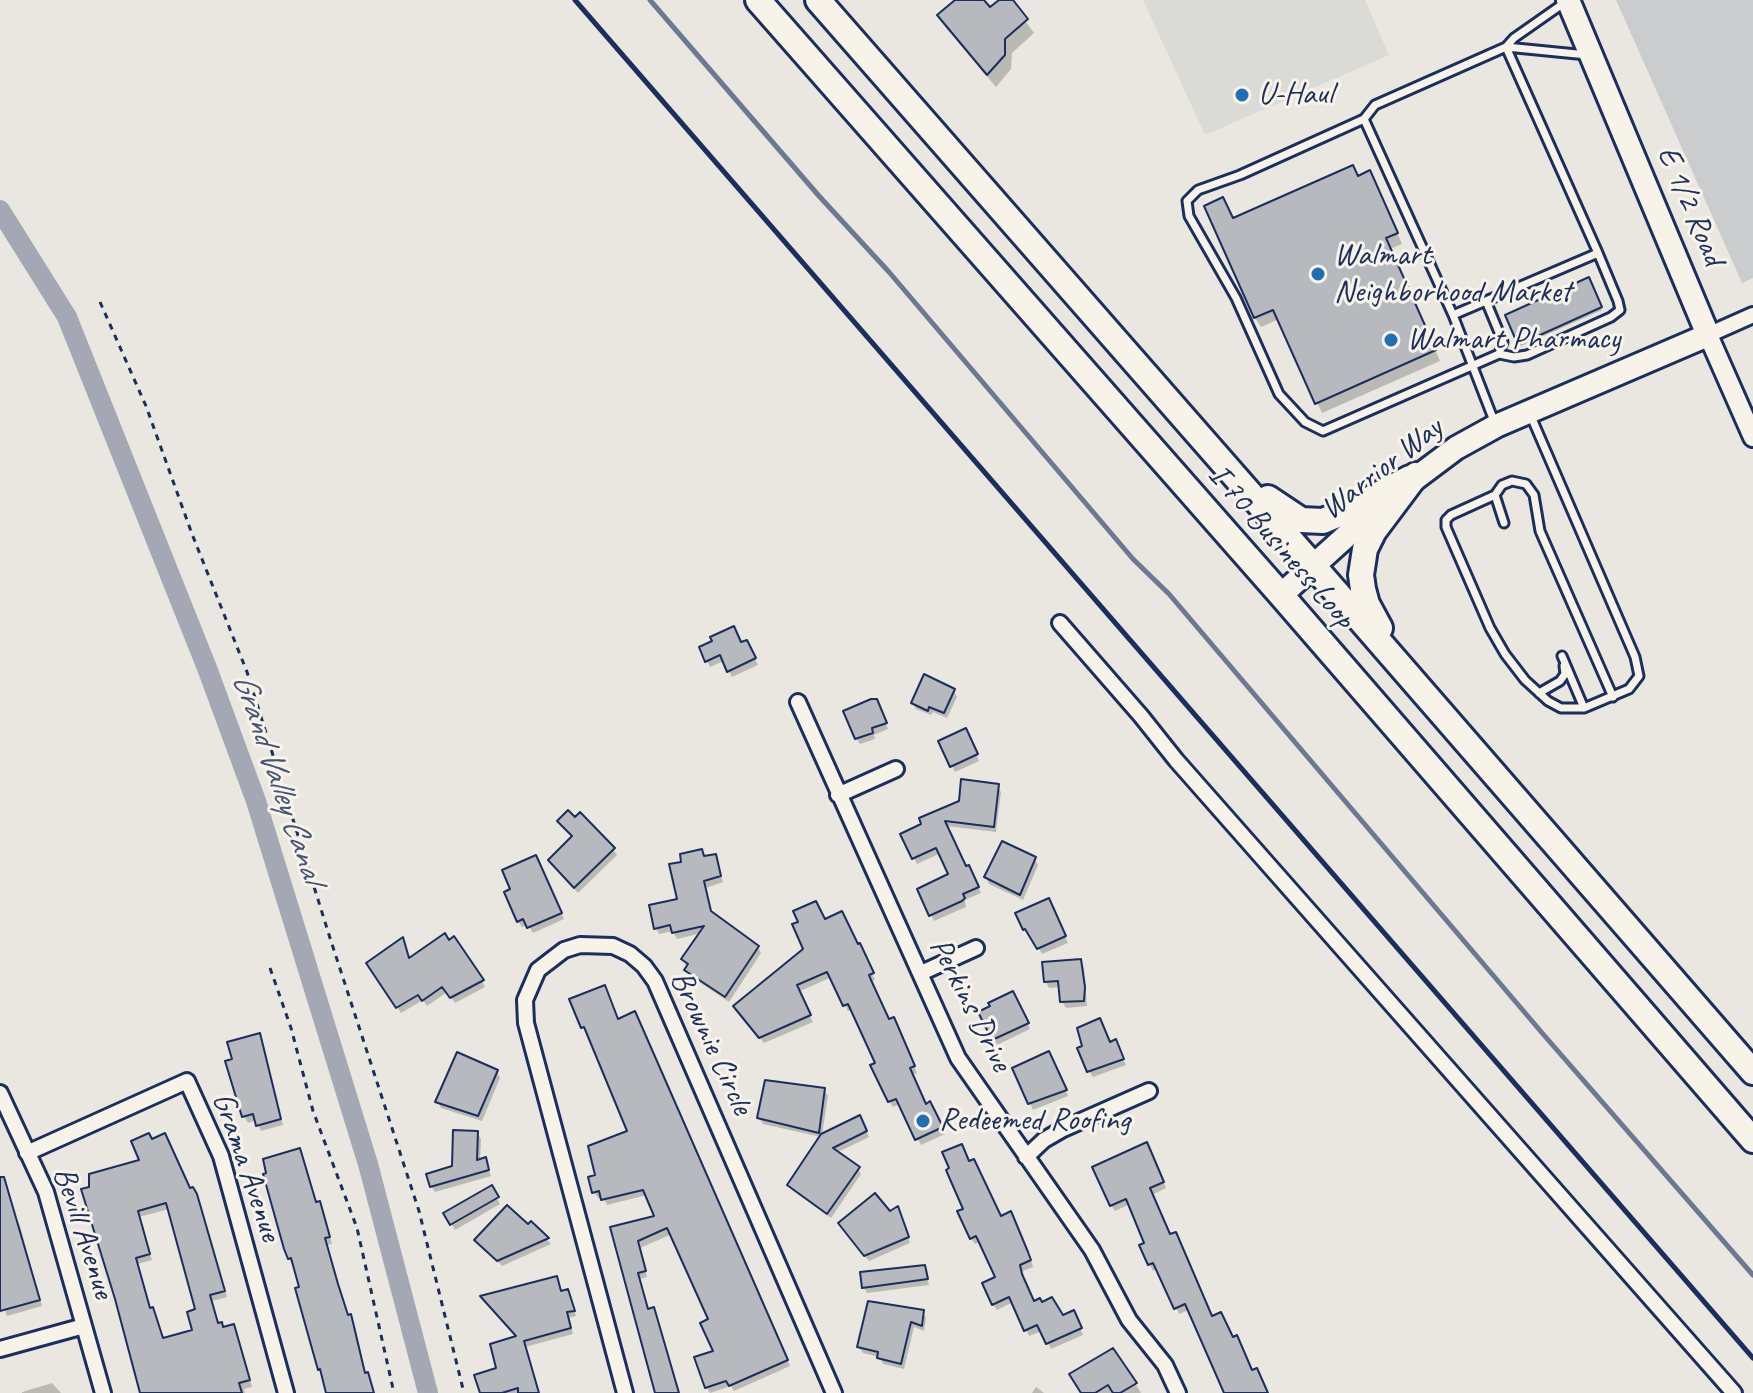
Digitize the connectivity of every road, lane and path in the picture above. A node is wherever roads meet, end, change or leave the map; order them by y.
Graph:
1 (758, 0) edge
2 (818, 0) edge
3 (1568, 0) edge
4 (1506, 47) junction
5 (1592, 55) junction
6 (1364, 119) junction
7 (1598, 253) junction
8 (1486, 301) junction
9 (100, 302) dead end
10 (1453, 315) junction
11 (1753, 315) edge
12 (1708, 335) junction
13 (1499, 354) junction
14 (1472, 365) junction
15 (1529, 412) junction
16 (1187, 421) junction
17 (1496, 426) junction
18 (1753, 437) edge
19 (1416, 475) junction
20 (1495, 495) junction
21 (1504, 523) dead end
22 (1313, 565) junction
23 (1281, 595) junction
24 (1060, 623) dead end
25 (1539, 693) junction
26 (1613, 697) junction
27 (798, 702) dead end
28 (1584, 708) junction
29 (1446, 718) junction
30 (896, 769) dead end
31 (838, 795) junction
32 (976, 948) dead end
33 (270, 968) dead end
34 (921, 973) junction
35 (1753, 1072) edge
36 (1149, 1091) dead end
37 (0, 1093) edge
38 (1753, 1140) edge
39 (27, 1153) junction
40 (1026, 1157) junction
41 (84, 1326) junction
42 (0, 1349) edge
43 (103, 1393) edge
44 (286, 1393) edge
45 (394, 1393) edge
46 (464, 1393) edge
47 (625, 1393) edge
48 (834, 1393) edge
49 (1178, 1393) edge
50 (1734, 1393) edge

1 - 23 main road, I 70 Business Loop
2 - 16 main road, I 70 Business Loop
3 - 4 lane
3 - 5 main road, E 1/2 Road
4 - 5 lane
4 - 6 lane
4 - 7 lane
5 - 12 main road, E 1/2 Road
6 - 10 lane
6 - 14 lane
7 - 8 lane
7 - 13 lane
8 - 10 lane
8 - 13 lane
9 - 46 path
10 - 14 lane
11 - 12 street, Warrior Way
12 - 15 main road, Warrior Way
12 - 18 street, E 1/2 Road
13 - 14 lane
14 - 17 lane
15 - 17 main road, Warrior Way
15 - 26 lane
16 - 19 main road
16 - 22 main road, I 70 Business Loop
17 - 19 main road, Warrior Way
19 - 22 main road, Warrior Way
19 - 29 main road
20 - 21 lane
20 - 25 lane
20 - 26 lane
22 - 23 main road, Warrior Way
22 - 29 main road, I 70 Business Loop
23 - 38 main road, I 70 Business Loop
24 - 50 street
25 - 28 lane
25 - 28 lane
26 - 28 lane
27 - 31 street, Perkins Drive
29 - 35 main road, I 70 Business Loop
30 - 31 street
31 - 34 street, Perkins Drive
32 - 34 street
33 - 45 path
34 - 40 street, Perkins Drive
36 - 40 street
37 - 39 street, Bevill Avenue
39 - 41 street, Bevill Avenue
39 - 44 street, Grama Avenue
40 - 49 street, Perkins Drive
41 - 42 street
41 - 43 street, Bevill Avenue
47 - 48 street, Brownie Circle

